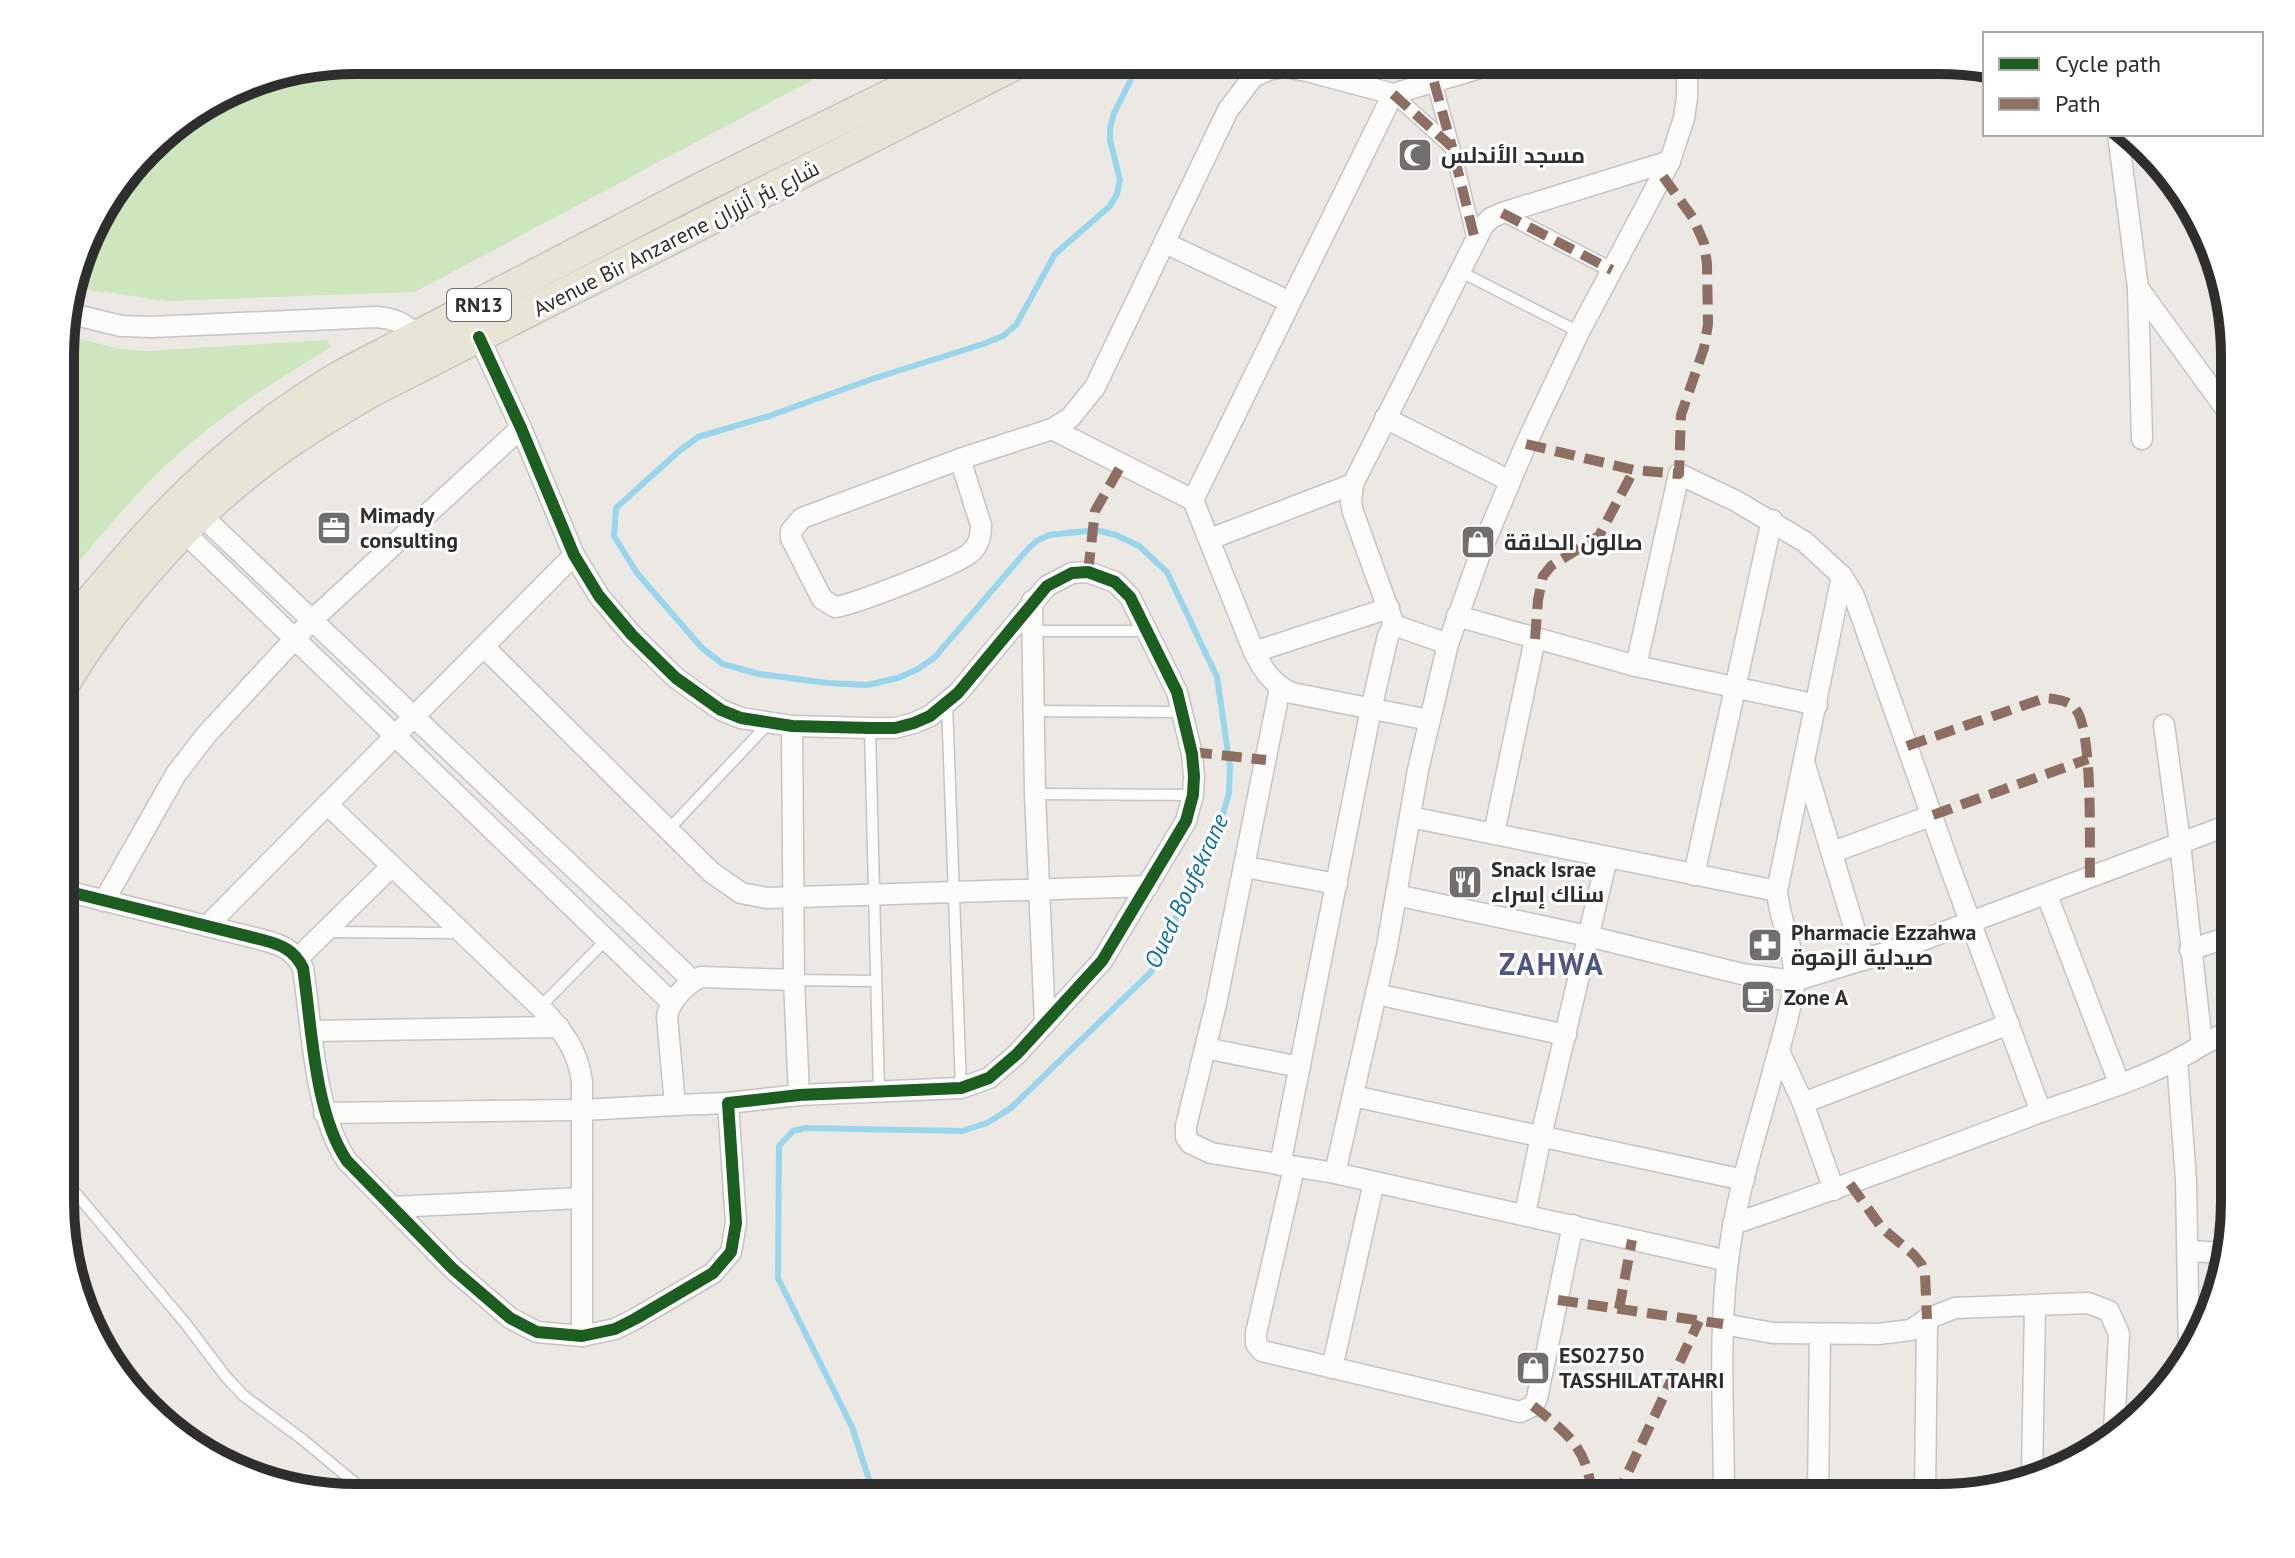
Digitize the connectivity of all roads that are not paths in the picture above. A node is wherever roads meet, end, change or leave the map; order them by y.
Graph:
1 (1259, 74) edge
2 (1320, 74) edge
3 (1460, 74) edge
4 (1686, 74) edge
5 (931, 75) edge
6 (995, 75) edge
7 (1434, 82) junction
8 (1393, 94) junction
9 (2119, 139) edge
10 (1452, 147) junction
11 (1670, 161) junction
12 (1502, 213) junction
13 (1475, 240) junction
14 (1165, 243) junction
15 (1612, 270) junction
16 (1461, 272) junction
17 (2138, 288) junction
18 (1290, 302) junction
19 (77, 315) edge
20 (1579, 332) junction
21 (418, 337) junction
22 (479, 337) junction
23 (2220, 401) edge
24 (1385, 418) junction
25 (521, 428) junction
26 (1052, 429) junction
27 (2142, 439) dead end
28 (960, 459) junction
29 (1510, 481) junction
30 (1353, 484) junction
31 (1193, 500) junction
32 (1772, 520) junction
33 (192, 523) junction
34 (1210, 539) junction
35 (574, 555) junction
36 (1842, 576) junction
37 (1032, 601) junction
38 (1392, 616) junction
39 (1457, 616) junction
40 (74, 620) edge
41 (312, 620) junction
42 (1032, 631) junction
43 (1149, 631) junction
44 (295, 638) junction
45 (1535, 639) junction
46 (1448, 644) junction
47 (484, 647) junction
48 (1254, 652) junction
49 (1636, 666) junction
50 (74, 669) edge
51 (1736, 687) junction
52 (1280, 688) junction
53 (947, 703) junction
54 (1817, 705) junction
55 (1371, 709) junction
56 (1034, 711) junction
57 (1182, 712) junction
58 (414, 717) junction
59 (1429, 720) junction
60 (768, 724) junction
61 (2164, 725) dead end
62 (792, 726) junction
63 (870, 728) junction
64 (396, 735) junction
65 (1804, 762) junction
66 (1035, 794) junction
67 (1193, 795) junction
68 (327, 804) junction
69 (1933, 815) junction
70 (1410, 817) junction
71 (2221, 828) edge
72 (668, 830) junction
73 (1494, 833) junction
74 (2180, 843) junction
75 (1833, 852) junction
76 (1607, 858) junction
77 (391, 867) junction
78 (1245, 867) junction
79 (1694, 875) junction
80 (1337, 884) junction
81 (1148, 886) junction
82 (1038, 889) junction
83 (1777, 891) junction
84 (74, 893) edge
85 (955, 893) junction
86 (873, 895) junction
87 (1396, 895) junction
88 (2047, 895) junction
89 (795, 897) junction
90 (104, 901) junction
91 (1970, 922) junction
92 (207, 926) junction
93 (325, 932) junction
94 (461, 933) junction
95 (1588, 936) junction
96 (607, 939) junction
97 (2221, 940) edge
98 (2190, 950) junction
99 (298, 958) junction
100 (1864, 960) junction
101 (794, 980) junction
102 (693, 981) junction
103 (876, 981) junction
104 (1794, 981) junction
105 (1376, 994) junction
106 (672, 1003) junction
107 (540, 1007) junction
108 (1045, 1024) junction
109 (2009, 1024) junction
110 (559, 1027) junction
111 (313, 1031) junction
112 (1566, 1035) junction
113 (2221, 1035) edge
114 (2202, 1045) junction
115 (1205, 1048) junction
116 (1779, 1051) junction
117 (2177, 1060) junction
118 (1300, 1067) junction
119 (2119, 1083) junction
120 (961, 1088) junction
121 (879, 1093) junction
122 (799, 1095) junction
123 (1353, 1096) junction
124 (728, 1103) junction
125 (1803, 1103) junction
126 (675, 1105) junction
127 (582, 1110) junction
128 (2041, 1112) junction
129 (324, 1113) junction
130 (1541, 1136) junction
131 (1287, 1166) junction
132 (1335, 1173) junction
133 (1744, 1180) junction
134 (1374, 1182) junction
135 (1834, 1190) junction
136 (74, 1191) edge
137 (582, 1198) junction
138 (392, 1207) junction
139 (1525, 1214) junction
140 (1733, 1224) junction
141 (1573, 1225) junction
142 (2188, 1251) junction
143 (2217, 1252) edge
144 (1728, 1261) junction
145 (2035, 1306) junction
146 (1927, 1319) junction
147 (1723, 1324) junction
148 (2189, 1333) edge
149 (1820, 1334) junction
150 (582, 1336) junction
151 (1332, 1368) junction
152 (2114, 1423) edge
153 (2032, 1468) edge
154 (1724, 1483) edge
155 (1818, 1483) edge
156 (1926, 1483) edge
157 (356, 1484) edge

1 - 14 street
2 - 8 street
3 - 7 street
4 - 11 street
5 - 21 main road, Avenue Bir Anzarene شارع بئر أنزران / RN13
6 - 22 main road, Avenue Bir Anzarene شارع بئر أنزران / RN13
7 - 8 street
7 - 10 street
8 - 10 street
8 - 18 street
9 - 17 street
10 - 13 street
11 - 12 street
11 - 15 street
12 - 13 street
12 - 15 street
13 - 16 street
14 - 18 street
14 - 26 street
15 - 20 street
16 - 20 lane
16 - 24 street
17 - 23 street
17 - 27 street
18 - 31 street
19 - 21 street
20 - 29 street
21 - 40 main road, Avenue Bir Anzarene شارع بئر أنزران / RN13
22 - 25 street
22 - 33 main road, Avenue Bir Anzarene شارع بئر أنزران / RN13
24 - 29 street
24 - 30 street
25 - 35 street
25 - 41 street
26 - 28 street
26 - 31 street
28 - 28 street
29 - 39 street
30 - 34 street
30 - 38 street
31 - 34 street
32 - 36 street
32 - 49 street
32 - 51 street
33 - 41 street
33 - 44 street
33 - 50 main road, Avenue Bir Anzarene شارع بئر أنزران / RN13
34 - 48 street
35 - 47 street
35 - 60 street
36 - 54 street
36 - 69 street
37 - 42 street
37 - 43 street
37 - 53 street
38 - 46 street
38 - 48 street
38 - 55 street
39 - 45 street
39 - 46 street
41 - 44 street
41 - 58 street
42 - 43 lane
42 - 56 street
43 - 57 street
44 - 64 street
44 - 90 street
45 - 49 street
45 - 73 street
46 - 59 street
47 - 58 street
47 - 72 street
48 - 52 street
49 - 51 street
51 - 54 street
51 - 79 street
52 - 55 street
52 - 78 street
53 - 63 street
53 - 85 lane
54 - 65 street
55 - 59 street
55 - 80 street
56 - 57 lane
56 - 66 street
57 - 67 street
58 - 64 street
58 - 102 street
59 - 70 street
60 - 62 street
60 - 72 lane
61 - 74 street
62 - 63 street
62 - 89 street
63 - 86 lane
64 - 68 street
64 - 96 street
65 - 75 street
65 - 83 street
66 - 67 lane
66 - 82 street
67 - 81 street
68 - 77 street
68 - 92 street
69 - 75 street
69 - 91 street
70 - 73 street
70 - 87 street
71 - 74 street
72 - 89 street
73 - 76 street
74 - 88 street
74 - 98 street
75 - 100 street
76 - 79 street
76 - 95 street
77 - 93 street
77 - 94 street
78 - 80 street
78 - 115 street
79 - 83 street
80 - 118 street
81 - 82 street
81 - 108 street
82 - 85 street
82 - 108 street
83 - 104 street
84 - 90 street
85 - 86 street
85 - 120 lane
86 - 89 street
86 - 103 lane
87 - 95 street
87 - 105 street
88 - 91 street
88 - 119 street
89 - 101 street
90 - 92 street
91 - 100 street
91 - 109 street
92 - 99 street
93 - 94 lane
93 - 99 street
94 - 107 street
95 - 104 street
95 - 112 street
96 - 106 street
96 - 107 lane
97 - 98 street
98 - 114 street
99 - 111 street
100 - 104 street
101 - 102 street
101 - 103 lane
101 - 122 street
102 - 106 street
103 - 121 lane
104 - 116 street
105 - 112 street
105 - 123 street
106 - 126 street
107 - 110 street
108 - 120 street
109 - 125 street
109 - 128 street
110 - 111 street
110 - 127 street
111 - 129 street
112 - 130 street
113 - 114 street
114 - 117 street
115 - 118 street
115 - 131 street
116 - 125 street
116 - 133 street
117 - 119 street
117 - 142 street
118 - 131 street
119 - 128 street
120 - 121 street
121 - 122 street
122 - 124 street
123 - 130 street
123 - 132 street
124 - 126 street
124 - 150 street
125 - 135 street
126 - 127 street
127 - 129 street
127 - 137 street
128 - 135 street
129 - 138 street
130 - 133 street
130 - 139 street
131 - 132 street
131 - 151 street
132 - 134 street
133 - 140 street
134 - 139 street
134 - 151 street
135 - 140 street
136 - 157 lane
137 - 138 street
137 - 150 street
138 - 150 street
139 - 141 street
140 - 144 street
141 - 144 street
141 - 151 street
142 - 143 street
142 - 148 street
144 - 147 street
145 - 146 street
145 - 152 street
145 - 153 street
146 - 149 street
146 - 156 street
147 - 149 street
147 - 154 street
149 - 155 street

